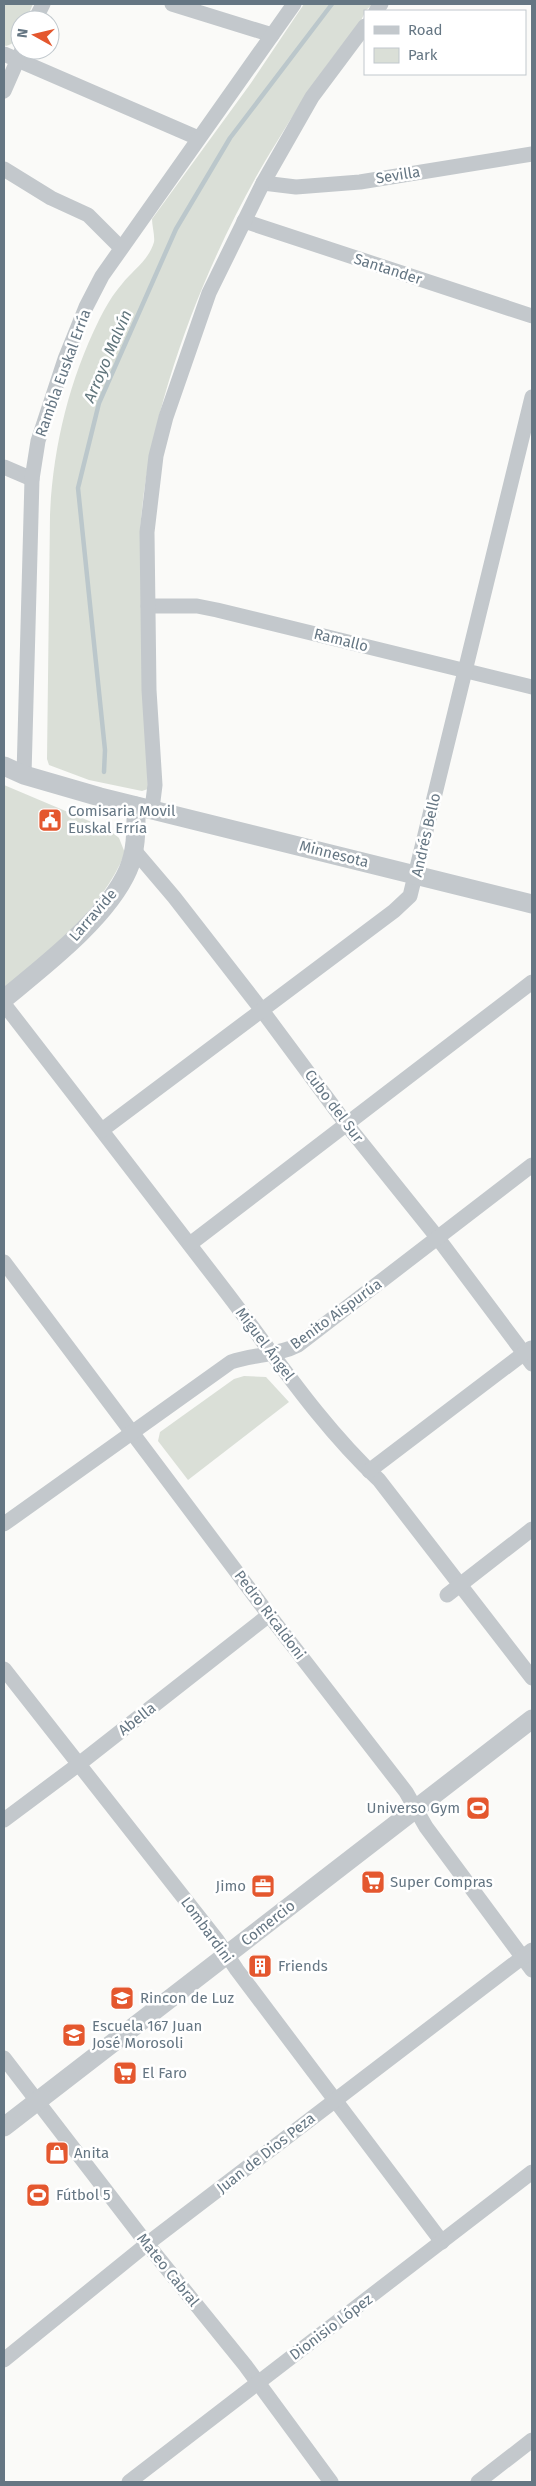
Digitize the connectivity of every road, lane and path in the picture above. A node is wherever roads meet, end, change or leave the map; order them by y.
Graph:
1 (172, 4) edge
2 (294, 4) edge
3 (364, 27) edge
4 (272, 35) junction
5 (12, 60) edge
6 (27, 60) edge
7 (4, 91) edge
8 (198, 138) junction
9 (532, 154) edge
10 (4, 169) edge
11 (263, 183) junction
12 (244, 221) junction
13 (120, 248) junction
14 (532, 316) edge
15 (532, 398) edge
16 (4, 467) edge
17 (32, 479) junction
18 (148, 606) junction
19 (465, 670) junction
20 (532, 687) edge
21 (4, 766) edge
22 (24, 775) junction
23 (144, 807) junction
24 (134, 850) junction
25 (417, 875) junction
26 (532, 904) edge
27 (532, 982) edge
28 (4, 999) edge
29 (4, 1004) edge
30 (262, 1009) junction
31 (347, 1125) junction
32 (102, 1130) junction
33 (532, 1165) edge
34 (437, 1237) junction
35 (190, 1244) junction
36 (4, 1262) edge
37 (271, 1354) junction
38 (530, 1355) edge
39 (132, 1432) junction
40 (369, 1471) junction
41 (4, 1524) edge
42 (532, 1529) edge
43 (461, 1583) junction
44 (447, 1595) dead end
45 (268, 1615) junction
46 (4, 1669) edge
47 (532, 1678) edge
48 (532, 1719) edge
49 (79, 1764) junction
50 (415, 1809) junction
51 (4, 1820) edge
52 (527, 1953) edge
53 (227, 1955) junction
54 (532, 1970) edge
55 (4, 2058) edge
56 (335, 2100) junction
57 (36, 2101) junction
58 (4, 2126) edge
59 (532, 2172) edge
60 (442, 2242) junction
61 (148, 2244) junction
62 (4, 2360) edge
63 (257, 2383) junction
64 (532, 2440) edge
65 (130, 2482) edge
66 (331, 2482) edge
67 (478, 2482) edge

1 - 4 street
2 - 4 street, Rambla Euskal Erría
3 - 11 street
4 - 8 street, Rambla Euskal Erría
5 - 7 street
6 - 8 street
8 - 13 street, Rambla Euskal Erría
9 - 11 street, Sevilla
10 - 13 street
11 - 12 street
12 - 14 street, Santander
12 - 18 street
13 - 17 street, Rambla Euskal Erría
15 - 19 street, Andrés Bello
16 - 17 street
17 - 22 street, Rambla Euskal Erría
18 - 19 street, Ramallo
18 - 23 street
19 - 20 street, Ramallo
19 - 25 street, Andrés Bello
21 - 22 street, Minnesota
22 - 23 street, Minnesota
23 - 24 street, Larravide
23 - 25 street, Minnesota
24 - 28 street, Larravide
24 - 30 street, Cubo del Sur
25 - 26 street, Minnesota
25 - 30 street, Andrés Bello
27 - 31 street
29 - 32 street, Miguel Ángel
30 - 31 street, Cubo del Sur
30 - 32 street, Andrés Bello
31 - 34 street, Cubo del Sur
31 - 35 street
32 - 35 street, Miguel Ángel
33 - 34 street, Benito Aispurúa
34 - 37 street, Benito Aispurúa
34 - 38 street, Cubo del Sur
35 - 37 street, Miguel Ángel
36 - 39 street, Pedro Ricaldoni
37 - 39 street, Benito Aispurúa
37 - 40 street, Miguel Ángel
38 - 40 street
39 - 41 street, Benito Aispurúa
39 - 45 street, Pedro Ricaldoni
40 - 43 street, Miguel Ángel
42 - 43 street
43 - 44 street
43 - 47 street, Miguel Ángel
45 - 49 street, Abella
45 - 50 street, Pedro Ricaldoni
46 - 49 street, Lombardini
48 - 50 street, Comercio
49 - 51 street, Abella
49 - 53 street, Lombardini
50 - 52 street, Pedro Ricaldoni
50 - 53 street, Comercio
52 - 54 street, Pedro Ricaldoni
52 - 56 street, Juan de Dios Peza
53 - 56 street, Lombardini
53 - 57 street, Comercio
55 - 57 street, Mateo Cabral
56 - 60 street, Lombardini
56 - 61 street, Juan de Dios Peza
57 - 58 street, Comercio
57 - 61 street, Mateo Cabral
59 - 60 street, Dionisio López
60 - 63 street, Dionisio López
61 - 62 street, Juan de Dios Peza
61 - 63 street, Mateo Cabral
63 - 65 street, Dionisio López
63 - 66 street, Mateo Cabral
64 - 67 street

